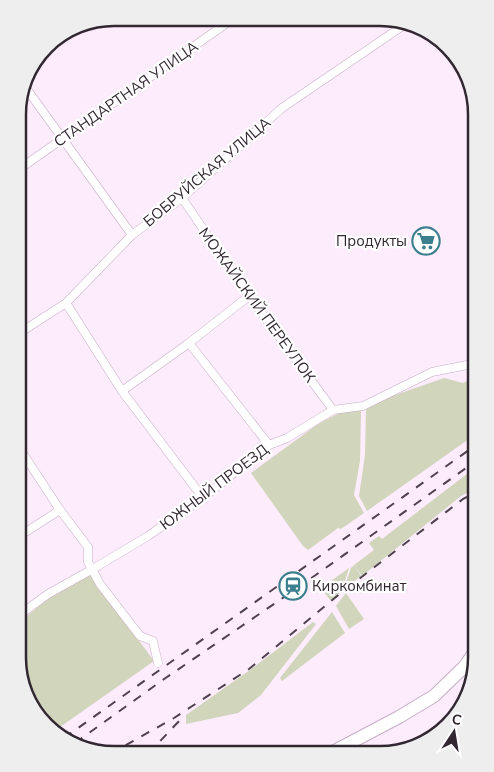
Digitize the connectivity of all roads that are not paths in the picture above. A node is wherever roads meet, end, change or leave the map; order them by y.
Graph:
1 (223, 26) edge
2 (399, 28) edge
3 (29, 92) edge
4 (62, 138) junction
5 (26, 164) edge
6 (182, 198) junction
7 (132, 235) junction
8 (250, 296) junction
9 (66, 302) junction
10 (26, 329) edge
11 (189, 343) junction
12 (468, 364) edge
13 (122, 391) junction
14 (334, 410) junction
15 (269, 445) junction
16 (26, 458) edge
17 (203, 498) junction
18 (60, 510) junction
19 (26, 532) edge
20 (92, 570) junction
21 (26, 610) edge
22 (468, 662) edge
23 (158, 663) dead end
24 (344, 746) edge

1 - 4 street, СТАНДАРТНАЯ УЛИЦА
2 - 6 street, БОБРУЙСКАЯ УЛИЦА
3 - 4 street
4 - 5 street, СТАНДАРТНАЯ УЛИЦА
4 - 7 street
6 - 7 street, БОБРУЙСКАЯ УЛИЦА
6 - 8 street, МОЖАЙСКИЙ ПЕРЕУЛОК
7 - 9 street, БОБРУЙСКАЯ УЛИЦА
8 - 11 street
8 - 14 street, МОЖАЙСКИЙ ПЕРЕУЛОК
9 - 10 street, БОБРУЙСКАЯ УЛИЦА
9 - 13 street
11 - 13 street
11 - 15 street
12 - 14 street, ЮЖНЫЙ ПРОЕЗД
13 - 17 street
14 - 15 street, ЮЖНЫЙ ПРОЕЗД
15 - 17 street, ЮЖНЫЙ ПРОЕЗД
16 - 18 street
17 - 20 street, ЮЖНЫЙ ПРОЕЗД
18 - 19 street
18 - 20 street
20 - 21 street, ЮЖНЫЙ ПРОЕЗД
20 - 23 street
22 - 24 main road

